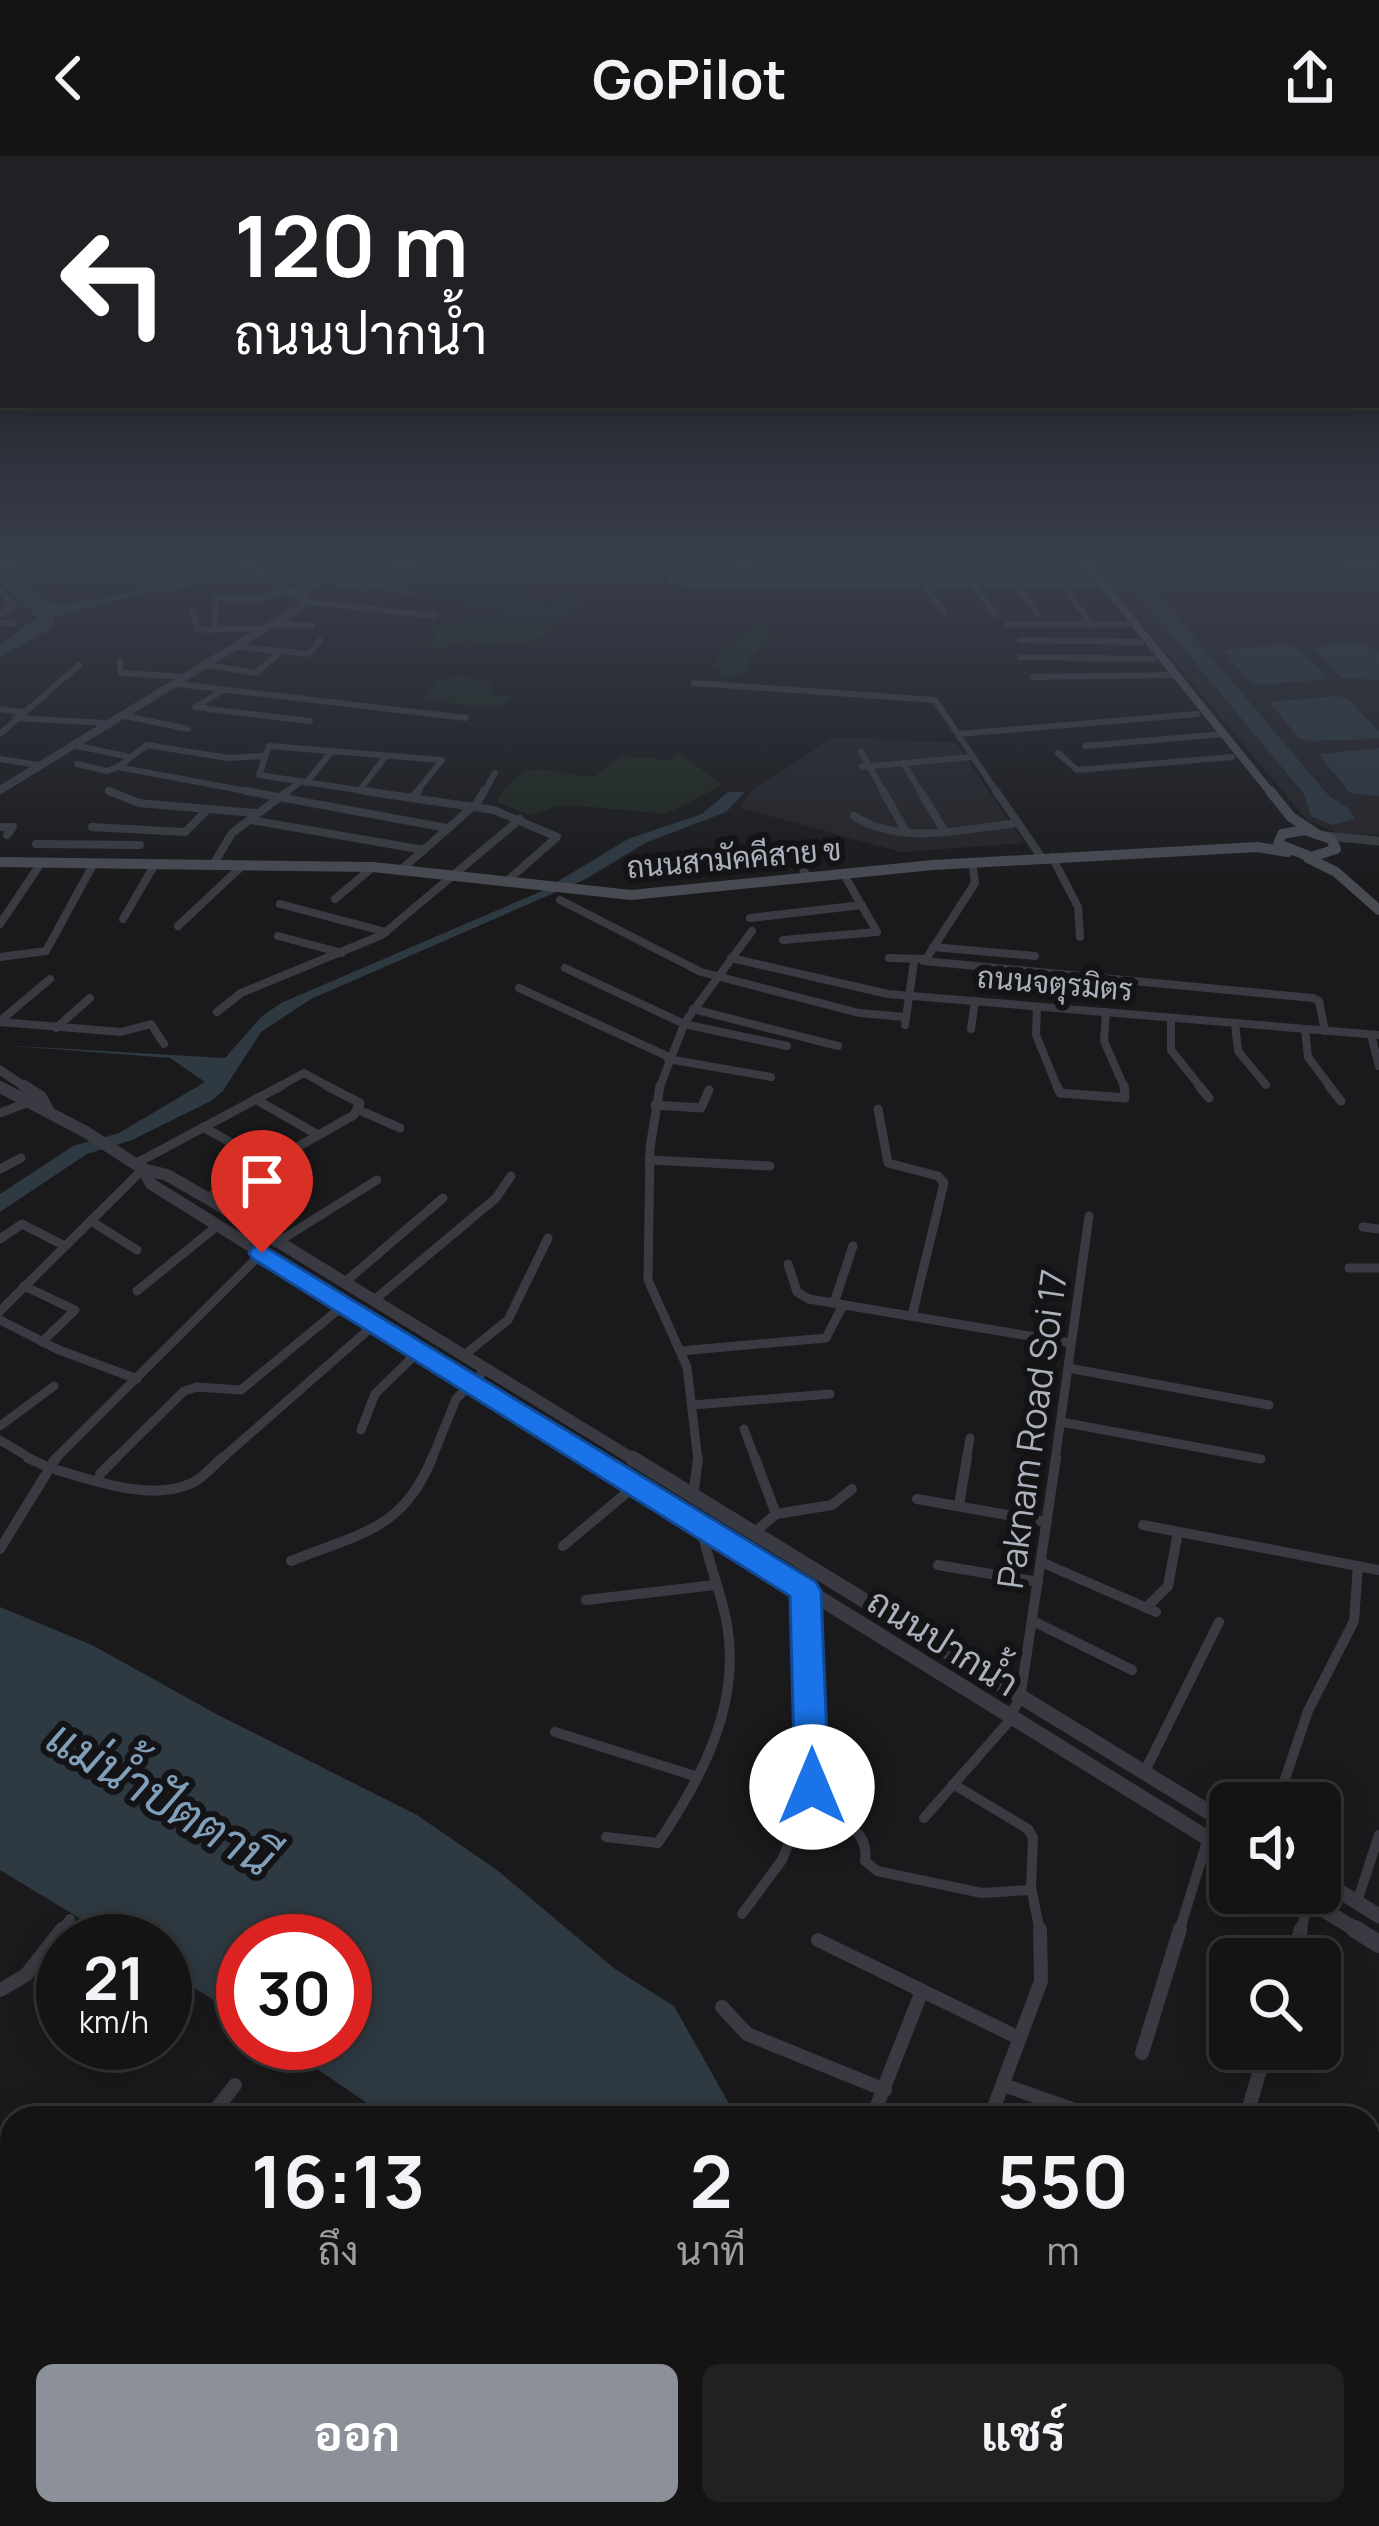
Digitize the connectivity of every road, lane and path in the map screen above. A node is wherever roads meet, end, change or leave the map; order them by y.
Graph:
1 (74, 670) edge
2 (121, 670) edge
3 (200, 670) edge
4 (1165, 670) edge
5 (1167, 670) edge
6 (1172, 676) junction
7 (188, 677) junction
8 (1033, 677) dead end
9 (694, 682) dead end
10 (177, 684) junction
11 (222, 691) junction
12 (0, 709) edge
13 (1197, 714) junction
14 (19, 715) junction
15 (122, 716) junction
16 (466, 718) dead end
17 (310, 721) dead end
18 (107, 724) junction
19 (188, 728) dead end
20 (0, 734) edge
21 (958, 734) junction
22 (1219, 735) junction
23 (72, 745) junction
24 (1085, 746) dead end
25 (332, 751) junction
26 (861, 752) dead end
27 (1058, 753) dead end
28 (126, 756) junction
29 (266, 756) junction
30 (386, 756) junction
31 (972, 757) junction
32 (1232, 757) junction
33 (0, 759) edge
34 (903, 763) junction
35 (77, 764) dead end
36 (38, 765) junction
37 (866, 766) junction
38 (118, 767) junction
39 (495, 773) dead end
40 (303, 782) junction
41 (0, 790) edge
42 (359, 790) junction
43 (109, 791) dead end
44 (412, 798) junction
45 (275, 800) junction
46 (473, 806) junction
47 (208, 809) junction
48 (854, 816) dead end
49 (253, 817) junction
50 (520, 819) junction
51 (1017, 824) junction
52 (0, 827) edge
53 (92, 827) dead end
54 (446, 829) junction
55 (905, 830) junction
56 (944, 830) junction
57 (1320, 834) junction
58 (8, 835) dead end
59 (1280, 835) junction
60 (1374, 841) edge
61 (36, 844) dead end
62 (88, 844) junction
63 (140, 845) dead end
64 (825, 845) dead end
65 (1257, 847) junction
66 (793, 849) junction
67 (424, 850) junction
68 (1334, 851) junction
69 (1288, 852) junction
70 (1303, 856) junction
71 (1047, 857) junction
72 (708, 858) dead end
73 (0, 862) edge
74 (41, 862) junction
75 (972, 862) junction
76 (77, 863) junction
77 (94, 863) junction
78 (155, 865) junction
79 (213, 865) junction
80 (242, 866) junction
81 (373, 867) junction
82 (402, 869) junction
83 (1336, 872) junction
84 (843, 873) junction
85 (457, 874) junction
86 (807, 877) junction
87 (507, 881) junction
88 (564, 895) junction
89 (335, 899) dead end
90 (280, 904) dead end
91 (862, 905) junction
92 (1379, 910) edge
93 (3, 915) edge
94 (750, 918) dead end
95 (123, 919) dead end
96 (0, 924) edge
97 (178, 926) dead end
98 (752, 931) dead end
99 (387, 932) junction
100 (278, 936) dead end
101 (1080, 937) dead end
102 (783, 940) dead end
103 (933, 946) junction
104 (342, 953) junction
105 (1035, 956) dead end
106 (0, 957) edge
107 (731, 958) junction
108 (890, 958) dead end
109 (919, 962) junction
110 (565, 968) dead end
111 (717, 976) junction
112 (50, 979) dead end
113 (519, 988) dead end
114 (910, 995) junction
115 (90, 998) dead end
116 (975, 1001) junction
117 (1037, 1006) junction
118 (693, 1009) junction
119 (217, 1012) dead end
120 (1106, 1012) junction
121 (1171, 1018) junction
122 (0, 1022) edge
123 (1235, 1023) junction
124 (683, 1024) junction
125 (56, 1028) junction
126 (971, 1029) dead end
127 (1306, 1030) junction
128 (1324, 1031) junction
129 (1375, 1035) edge
130 (164, 1044) dead end
131 (788, 1046) dead end
132 (838, 1046) dead end
133 (669, 1058) junction
134 (1379, 1066) edge
135 (0, 1070) edge
136 (772, 1077) dead end
137 (1266, 1085) dead end
138 (0, 1087) edge
139 (709, 1090) dead end
140 (41, 1097) junction
141 (1209, 1098) dead end
142 (255, 1099) junction
143 (1341, 1101) dead end
144 (27, 1103) junction
145 (655, 1106) junction
146 (878, 1109) dead end
147 (359, 1110) junction
148 (49, 1111) junction
149 (0, 1113) edge
150 (203, 1127) junction
151 (400, 1127) dead end
152 (318, 1135) junction
153 (21, 1158) dead end
154 (649, 1160) junction
155 (134, 1163) junction
156 (268, 1163) junction
157 (770, 1166) dead end
158 (0, 1169) edge
159 (511, 1176) dead end
160 (377, 1180) dead end
161 (207, 1198) junction
162 (443, 1198) dead end
163 (1089, 1216) dead end
164 (91, 1221) junction
165 (217, 1226) junction
166 (1363, 1227) dead end
167 (1379, 1229) edge
168 (548, 1238) dead end
169 (0, 1239) edge
170 (276, 1243) junction
171 (65, 1246) junction
172 (853, 1246) dead end
173 (137, 1250) dead end
174 (262, 1253) junction
175 (788, 1264) dead end
176 (1348, 1268) dead end
177 (1379, 1268) edge
178 (344, 1283) junction
179 (24, 1286) junction
180 (137, 1292) dead end
181 (373, 1301) junction
182 (838, 1304) junction
183 (344, 1305) junction
184 (0, 1316) edge
185 (912, 1316) junction
186 (404, 1320) junction
187 (375, 1324) junction
188 (389, 1332) junction
189 (41, 1342) junction
190 (1071, 1343) junction
191 (419, 1351) junction
192 (680, 1351) junction
193 (464, 1355) junction
194 (1068, 1368) junction
195 (486, 1370) junction
196 (136, 1379) junction
197 (467, 1381) junction
198 (54, 1386) dead end
199 (830, 1394) dead end
200 (692, 1405) junction
201 (1269, 1405) dead end
202 (1061, 1422) junction
203 (0, 1426) edge
204 (744, 1429) dead end
205 (361, 1430) dead end
206 (970, 1438) dead end
207 (0, 1441) edge
208 (1261, 1459) dead end
209 (53, 1468) junction
210 (100, 1474) dead end
211 (636, 1485) junction
212 (852, 1489) dead end
213 (693, 1497) junction
214 (917, 1499) dead end
215 (959, 1505) junction
216 (776, 1514) junction
217 (1047, 1522) junction
218 (701, 1524) junction
219 (1143, 1525) dead end
220 (1178, 1532) junction
221 (759, 1538) junction
222 (562, 1546) dead end
223 (0, 1549) edge
224 (751, 1556) junction
225 (290, 1561) dead end
226 (1041, 1562) junction
227 (938, 1565) dead end
228 (1358, 1566) junction
229 (1379, 1570) edge
230 (1038, 1582) junction
231 (715, 1585) junction
232 (805, 1591) junction
233 (586, 1600) dead end
234 (1033, 1621) junction
235 (1219, 1622) dead end
236 (1132, 1670) dead end
237 (1020, 1700) junction
238 (1010, 1719) junction
239 (555, 1732) dead end
240 (1144, 1775) junction
241 (698, 1778) junction
242 (1283, 1782) edge
243 (952, 1784) junction
244 (805, 1810) junction
245 (1209, 1813) edge
246 (924, 1818) dead end
247 (1379, 1835) edge
248 (607, 1838) dead end
249 (1208, 1838) joint
250 (1029, 1890) junction
251 (1341, 1892) edge
252 (1357, 1902) junction
253 (742, 1914) dead end
254 (1334, 1914) edge
255 (1379, 1916) edge
256 (818, 1940) dead end
257 (1379, 1944) edge
258 (36, 1962) edge
259 (0, 1990) edge
260 (922, 1990) junction
261 (722, 2007) dead end
262 (1019, 2038) junction
263 (1142, 2053) dead end
264 (1260, 2070) edge
265 (235, 2085) dead end
266 (1003, 2085) junction
267 (885, 2090) junction
268 (218, 2106) edge
269 (878, 2106) edge
270 (995, 2106) edge
271 (1053, 2106) edge
272 (1249, 2106) edge

1 - 14 street
2 - 7 street
3 - 7 street
4 - 6 main road
5 - 6 main road
6 - 8 street
6 - 13 main road
6 - 22 main road
7 - 10 street
9 - 21 street
10 - 11 street
10 - 15 street
11 - 16 street
11 - 17 street
12 - 14 street
13 - 21 street
13 - 22 main road
14 - 18 street
14 - 20 street
15 - 18 street
15 - 19 street
18 - 23 street
21 - 31 street
22 - 24 street
22 - 32 main road
22 - 57 main road
23 - 28 street
23 - 36 street
25 - 29 street
25 - 30 street
25 - 40 street
26 - 37 street
27 - 32 street
28 - 29 street
28 - 38 street
29 - 40 street
30 - 42 street
30 - 44 street
31 - 34 street
31 - 51 street
32 - 59 main road
33 - 36 street
34 - 37 street
34 - 56 street
35 - 38 street
36 - 41 street
37 - 55 street
38 - 45 street
39 - 46 street
40 - 42 street
40 - 45 street
42 - 44 street
43 - 47 street
44 - 46 street
45 - 49 street
45 - 54 street
46 - 50 street
46 - 54 street
47 - 49 street
47 - 53 street
48 - 55 street
49 - 67 street
49 - 79 street
50 - 85 street
50 - 87 street
51 - 56 street
51 - 71 street
52 - 58 street
54 - 67 street
55 - 56 street
57 - 59 main road
57 - 60 street
57 - 68 main road
59 - 65 main road, ถนนสามัคคีสาย ข
59 - 69 main road
60 - 68 street
61 - 62 street
62 - 63 street
62 - 76 street
64 - 66 street
65 - 69 main road, ถนนสามัคคีสาย ข
65 - 71 main road, ถนนสามัคคีสาย ข
66 - 72 street
66 - 86 street
67 - 82 street
68 - 70 main road
68 - 83 main road
69 - 70 main road, ถนนสามัคคีสาย ข
70 - 83 main road
71 - 75 main road, ถนนสามัคคีสาย ข
71 - 101 street
73 - 74 main road, ถนนสามัคคีสาย ข
74 - 76 main road, ถนนสามัคคีสาย ข
74 - 93 street
75 - 84 main road, ถนนสามัคคีสาย ข
75 - 103 street
76 - 77 main road, ถนนสามัคคีสาย ข
77 - 78 main road, ถนนสามัคคีสาย ข
77 - 106 street
78 - 79 main road, ถนนสามัคคีสาย ข
78 - 95 street
79 - 80 main road, ถนนสามัคคีสาย ข
80 - 81 main road, ถนนสามัคคีสาย ข
80 - 97 street
81 - 82 main road, ถนนสามัคคีสาย ข
81 - 89 street
82 - 85 main road, ถนนสามัคคีสาย ข
83 - 92 main road
84 - 86 main road, ถนนสามัคคีสาย ข
84 - 91 street
85 - 87 main road, ถนนสามัคคีสาย ข
85 - 99 street
86 - 88 main road, ถนนสามัคคีสาย ข
87 - 88 main road, ถนนสามัคคีสาย ข
88 - 111 street
90 - 99 street
91 - 94 street
91 - 102 street
93 - 96 street
98 - 107 street
99 - 104 street
100 - 104 street
103 - 105 street
103 - 109 street
104 - 119 street
107 - 111 street
107 - 114 street, ถนนจตุรมิตร
108 - 109 street
109 - 114 street
109 - 128 street
110 - 124 street
111 - 114 street
111 - 118 street
112 - 122 street
113 - 133 street
114 - 116 street, ถนนจตุรมิตร
115 - 125 street
116 - 117 street, ถนนจตุรมิตร
116 - 126 street
117 - 120 street, ถนนจตุรมิตร
117 - 120 street
118 - 124 street
118 - 132 street
120 - 121 street, ถนนจตุรมิตร
121 - 123 street, ถนนจตุรมิตร
121 - 141 street
122 - 125 street
123 - 127 street, ถนนจตุรมิตร
123 - 137 street
124 - 131 street
124 - 133 street
125 - 130 street
127 - 128 street, ถนนจตุรมิตร
127 - 143 street
128 - 129 street, ถนนจตุรมิตร
129 - 134 street
133 - 136 street
133 - 145 street
135 - 140 street
138 - 144 street, ถนนปากน้ำ
139 - 145 street
140 - 144 street
140 - 148 street
142 - 147 street
142 - 150 street
142 - 152 street
144 - 148 street, ถนนปากน้ำ
144 - 149 street
145 - 154 street
146 - 185 street
147 - 151 street
147 - 152 street
148 - 155 street, ถนนปากน้ำ
150 - 155 street
150 - 156 street
152 - 156 street
153 - 158 street
154 - 157 street
154 - 192 street
155 - 161 street, ถนนปากน้ำ
155 - 164 street
155 - 165 street, ถนนปากน้ำ
156 - 161 street
159 - 181 street
160 - 170 street
161 - 170 street, ถนนปากน้ำ
162 - 178 street
163 - 190 street, Paknam Road Soi 17
164 - 171 street
164 - 173 street
165 - 174 street, ถนนปากน้ำ
165 - 180 street
166 - 167 street
168 - 193 street
169 - 171 street
170 - 178 street, ถนนปากน้ำ
171 - 179 street
172 - 182 street
174 - 183 street, ถนนปากน้ำ
174 - 196 street
175 - 182 street
176 - 177 street
178 - 181 street, ถนนปากน้ำ
179 - 184 street
179 - 189 street
181 - 186 street, ถนนปากน้ำ
182 - 185 street
182 - 192 street
183 - 187 street, ถนนปากน้ำ
183 - 210 street
184 - 189 street
185 - 190 street
186 - 188 street
186 - 193 street, ถนนปากน้ำ
187 - 188 street, ถนนปากน้ำ
187 - 209 street
188 - 191 street, ถนนปากน้ำ
189 - 196 street
190 - 194 street, Paknam Road Soi 17
191 - 197 street, ถนนปากน้ำ
191 - 205 street
192 - 200 street
193 - 195 street, ถนนปากน้ำ
194 - 201 street
194 - 202 street, Paknam Road Soi 17
195 - 197 street
195 - 213 street, ถนนปากน้ำ
196 - 209 street
197 - 211 street, ถนนปากน้ำ
197 - 225 street
198 - 203 street
199 - 200 street
200 - 213 street
202 - 208 street
202 - 217 street, Paknam Road Soi 17
204 - 216 street
206 - 215 street
207 - 209 street
209 - 223 street
211 - 218 street, ถนนปากน้ำ
211 - 222 street
212 - 216 street
213 - 221 street, ถนนปากน้ำ
214 - 215 street
215 - 217 street
216 - 221 street
217 - 226 street, Paknam Road Soi 17
218 - 224 street, ถนนปากน้ำ
218 - 231 street
219 - 220 street
220 - 226 street
220 - 228 street
221 - 224 street
221 - 237 street, ถนนปากน้ำ
224 - 232 street, ถนนปากน้ำ
226 - 230 street, Paknam Road Soi 17
227 - 230 street
228 - 229 street
228 - 242 street
230 - 234 street, Paknam Road Soi 17
231 - 233 street
231 - 241 street
232 - 238 street, ถนนปากน้ำ
232 - 244 street
234 - 236 street
234 - 237 street, Paknam Road Soi 17
235 - 240 street
237 - 238 street, Paknam Road Soi 17
237 - 240 street, ถนนปากน้ำ
238 - 243 street, Paknam Road Soi 17
238 - 249 street, ถนนปากน้ำ
239 - 241 street
240 - 245 street, ถนนปากน้ำ
241 - 248 street
243 - 246 street, Paknam Road Soi 17
243 - 250 street
244 - 250 street
244 - 253 street
247 - 252 street
249 - 263 street
250 - 262 street
251 - 252 street
252 - 255 street
254 - 257 street
256 - 260 street
258 - 259 street
260 - 262 street
260 - 267 street
261 - 267 street
262 - 266 street
264 - 272 street
265 - 268 street
266 - 270 street
266 - 271 street
267 - 269 street

